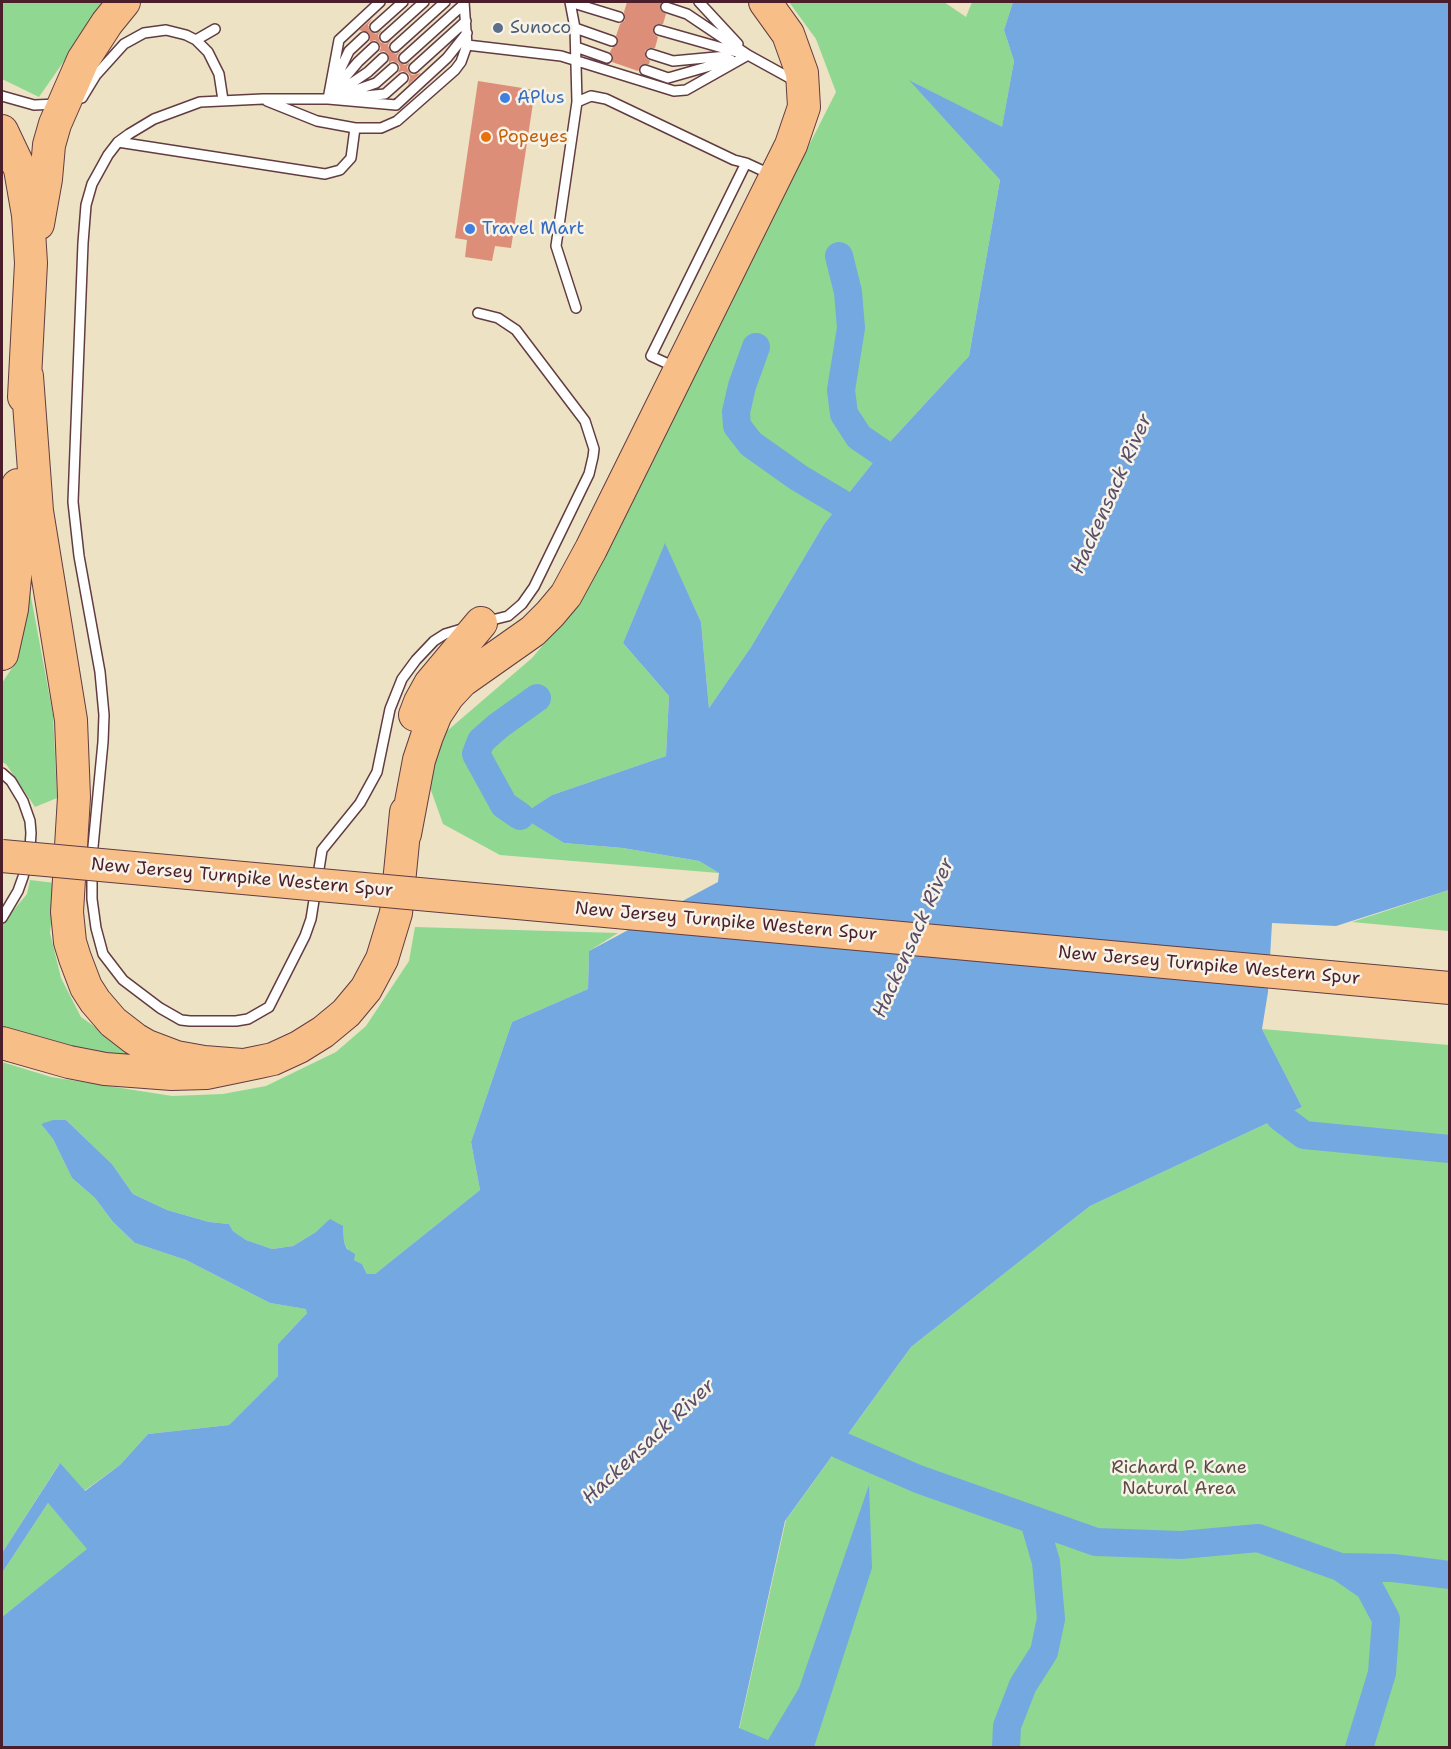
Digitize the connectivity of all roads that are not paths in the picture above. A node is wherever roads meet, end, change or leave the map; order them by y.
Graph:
1 (124, 2) edge
2 (380, 2) edge
3 (403, 2) edge
4 (424, 2) edge
5 (446, 2) edge
6 (570, 2) edge
7 (699, 2) edge
8 (765, 2) edge
9 (464, 3) edge
10 (666, 7) dead end
11 (619, 17) dead end
12 (466, 21) junction
13 (375, 27) dead end
14 (575, 28) junction
15 (215, 29) dead end
16 (659, 30) dead end
17 (467, 33) junction
18 (364, 37) dead end
19 (385, 37) dead end
20 (196, 40) junction
21 (612, 41) dead end
22 (467, 45) junction
23 (374, 47) dead end
24 (395, 47) dead end
25 (576, 47) junction
26 (651, 54) dead end
27 (748, 55) junction
28 (383, 58) dead end
29 (404, 58) dead end
30 (607, 58) dead end
31 (576, 60) junction
32 (393, 68) dead end
33 (414, 68) dead end
34 (645, 70) dead end
35 (403, 78) dead end
36 (804, 86) junction
37 (2, 96) edge
38 (263, 99) junction
39 (327, 99) junction
40 (223, 100) junction
41 (577, 102) junction
42 (70, 106) junction
43 (355, 128) junction
44 (2, 131) edge
45 (118, 142) junction
46 (60, 143) dead end
47 (746, 163) junction
48 (775, 177) junction
49 (46, 179) junction
50 (31, 263) junction
51 (576, 308) dead end
52 (478, 313) dead end
53 (680, 369) junction
54 (27, 376) junction
55 (481, 623) junction
56 (5, 631) edge
57 (2, 654) edge
58 (2, 773) edge
59 (2, 834) edge
60 (405, 834) junction
61 (2, 856) edge
62 (2, 918) edge
63 (1449, 966) edge
64 (1449, 988) edge
65 (2, 1037) edge
66 (2, 1043) edge
67 (35, 1052) junction
68 (242, 1065) junction

1 - 42 highway
2 - 39 lane
3 - 13 lane
4 - 19 lane
5 - 24 lane
6 - 11 lane
6 - 14 lane
7 - 27 lane
8 - 36 highway
9 - 12 lane
9 - 29 lane
10 - 27 lane
12 - 17 lane
12 - 33 lane
14 - 21 lane
14 - 25 lane
15 - 20 lane
16 - 27 lane
17 - 22 lane
17 - 39 lane
18 - 39 lane
20 - 40 lane
20 - 42 lane
22 - 31 lane
22 - 43 lane
23 - 39 lane
25 - 30 lane
25 - 31 lane
26 - 27 lane
27 - 31 lane
27 - 34 lane
27 - 36 lane
28 - 39 lane
31 - 41 lane
32 - 39 lane
35 - 39 lane
36 - 48 highway
37 - 42 lane
38 - 39 lane
38 - 40 lane
38 - 43 lane
40 - 45 lane
41 - 47 lane
41 - 51 lane
42 - 49 highway
43 - 45 lane
44 - 50 highway
45 - 55 lane
46 - 49 lane
47 - 48 lane
47 - 53 lane
48 - 53 highway
49 - 50 highway
50 - 54 highway
52 - 55 lane
53 - 60 highway
54 - 56 highway
54 - 68 highway
55 - 60 highway
56 - 57 highway
58 - 62 lane
59 - 63 highway, New Jersey Turnpike Western Spur
60 - 68 highway
61 - 64 highway, New Jersey Turnpike Western Spur, bridge
65 - 67 highway
66 - 67 highway
67 - 68 highway

